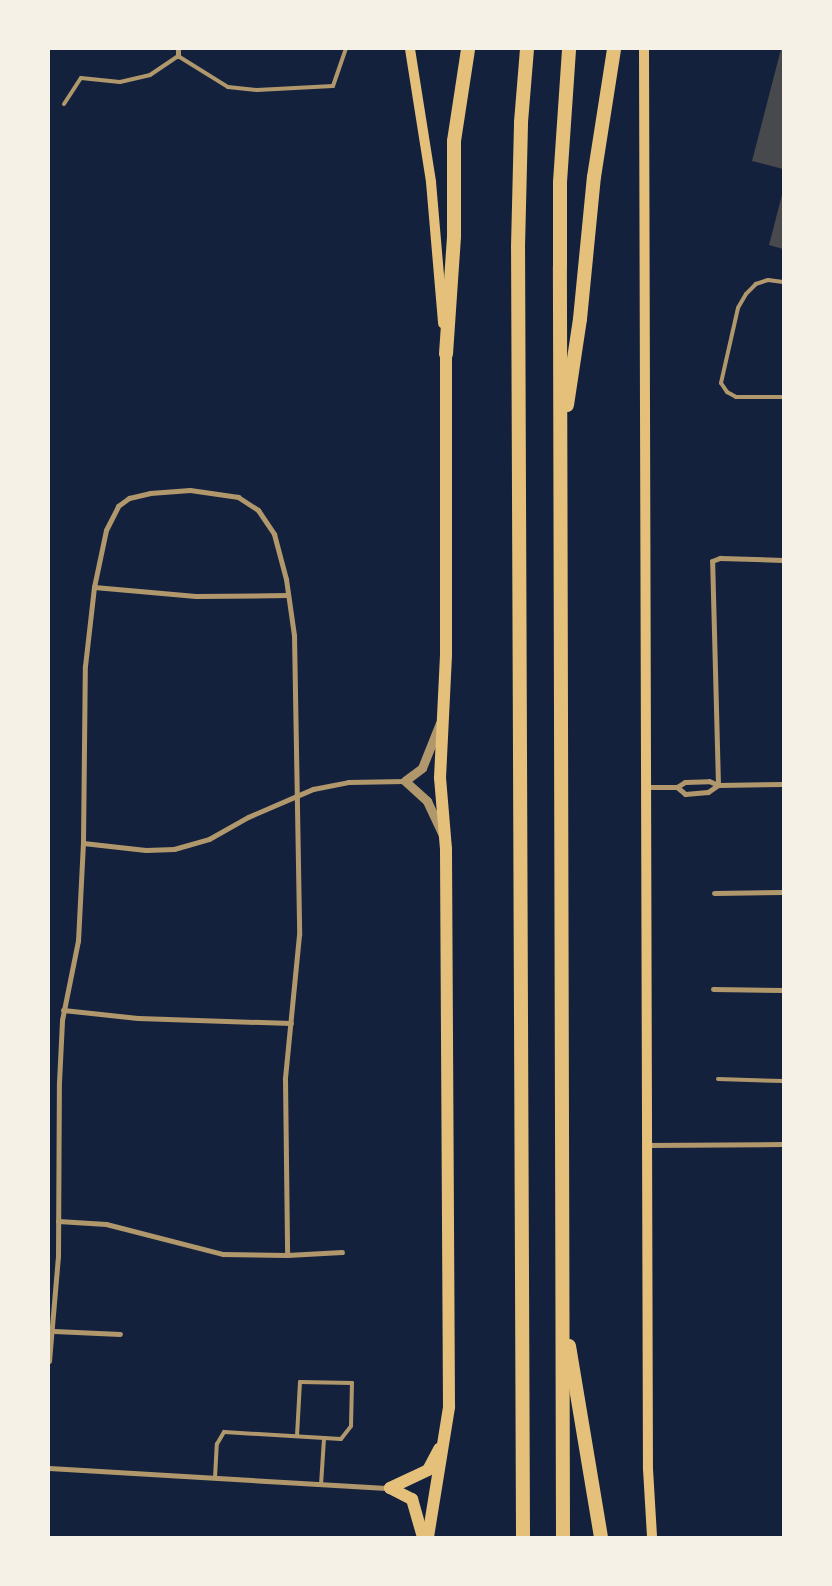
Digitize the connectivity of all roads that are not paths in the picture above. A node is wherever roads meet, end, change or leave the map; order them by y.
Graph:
1 (178, 49) edge
2 (346, 49) edge
3 (410, 49) edge
4 (468, 49) edge
5 (528, 49) edge
6 (569, 49) edge
7 (614, 49) edge
8 (644, 49) edge
9 (178, 56) junction
10 (64, 104) dead end
11 (783, 282) edge
12 (446, 354) junction
13 (783, 397) edge
14 (560, 450) junction
15 (783, 560) edge
16 (94, 587) junction
17 (288, 595) junction
18 (441, 720) junction
19 (405, 781) junction
20 (783, 784) edge
21 (718, 785) junction
22 (645, 787) junction
23 (677, 787) junction
24 (298, 796) junction
25 (443, 837) junction
26 (83, 843) junction
27 (783, 892) edge
28 (714, 893) dead end
29 (714, 989) dead end
30 (783, 990) edge
31 (63, 1010) junction
32 (291, 1023) junction
33 (718, 1079) dead end
34 (783, 1080) edge
35 (783, 1144) edge
36 (647, 1145) junction
37 (58, 1221) junction
38 (342, 1252) dead end
39 (287, 1255) junction
40 (563, 1312) junction
41 (54, 1331) junction
42 (120, 1334) dead end
43 (49, 1361) edge
44 (297, 1436) junction
45 (324, 1438) junction
46 (443, 1440) junction
47 (49, 1468) edge
48 (215, 1478) junction
49 (321, 1485) junction
50 (390, 1488) junction
51 (423, 1537) edge
52 (428, 1537) edge
53 (523, 1537) edge
54 (564, 1537) edge
55 (601, 1537) edge
56 (652, 1537) edge

1 - 9 street
2 - 9 lane
3 - 12 main road
4 - 12 highway
5 - 53 highway
6 - 14 highway
7 - 14 highway
8 - 22 main road
9 - 10 lane
11 - 13 lane
12 - 18 main road
14 - 40 highway
15 - 21 street
16 - 17 street
16 - 17 street
16 - 26 street
17 - 24 street
18 - 19 street
18 - 25 main road
19 - 24 street
19 - 25 street
20 - 21 street
21 - 23 street
21 - 23 street
22 - 23 street
22 - 36 main road
24 - 26 street
24 - 32 street
25 - 46 main road
26 - 31 street
27 - 28 street
29 - 30 street
31 - 32 street
31 - 37 street
32 - 39 street
33 - 34 lane
35 - 36 street
36 - 56 main road
37 - 39 street
37 - 41 street
38 - 39 street
40 - 54 highway
40 - 55 highway
41 - 42 street
41 - 43 street
44 - 45 lane
44 - 45 lane
44 - 48 lane
45 - 49 lane
46 - 50 main road
46 - 52 main road
47 - 48 street
48 - 49 street
49 - 50 street
50 - 51 main road

